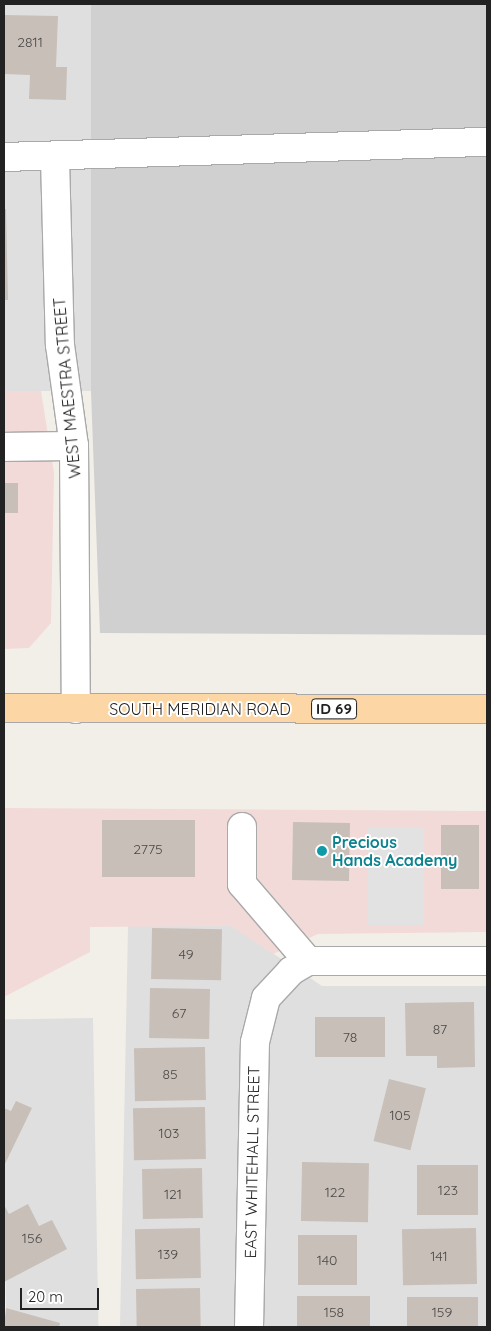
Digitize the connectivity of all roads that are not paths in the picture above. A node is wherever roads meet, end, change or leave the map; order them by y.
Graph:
1 (487, 142) edge
2 (4, 157) edge
3 (55, 158) junction
4 (74, 446) junction
5 (4, 447) edge
6 (4, 708) edge
7 (76, 709) junction
8 (487, 709) edge
9 (242, 827) dead end
10 (308, 961) junction
11 (487, 961) edge
12 (249, 1327) edge

1 - 3 street
2 - 3 street
3 - 4 street, WEST MAESTRA STREET
4 - 5 street
4 - 7 street, WEST MAESTRA STREET
6 - 7 main road, SOUTH MERIDIAN ROAD / ID 69
7 - 8 main road, SOUTH MERIDIAN ROAD / ID 69
9 - 10 street
10 - 11 street
10 - 12 street, EAST WHITEHALL STREET

